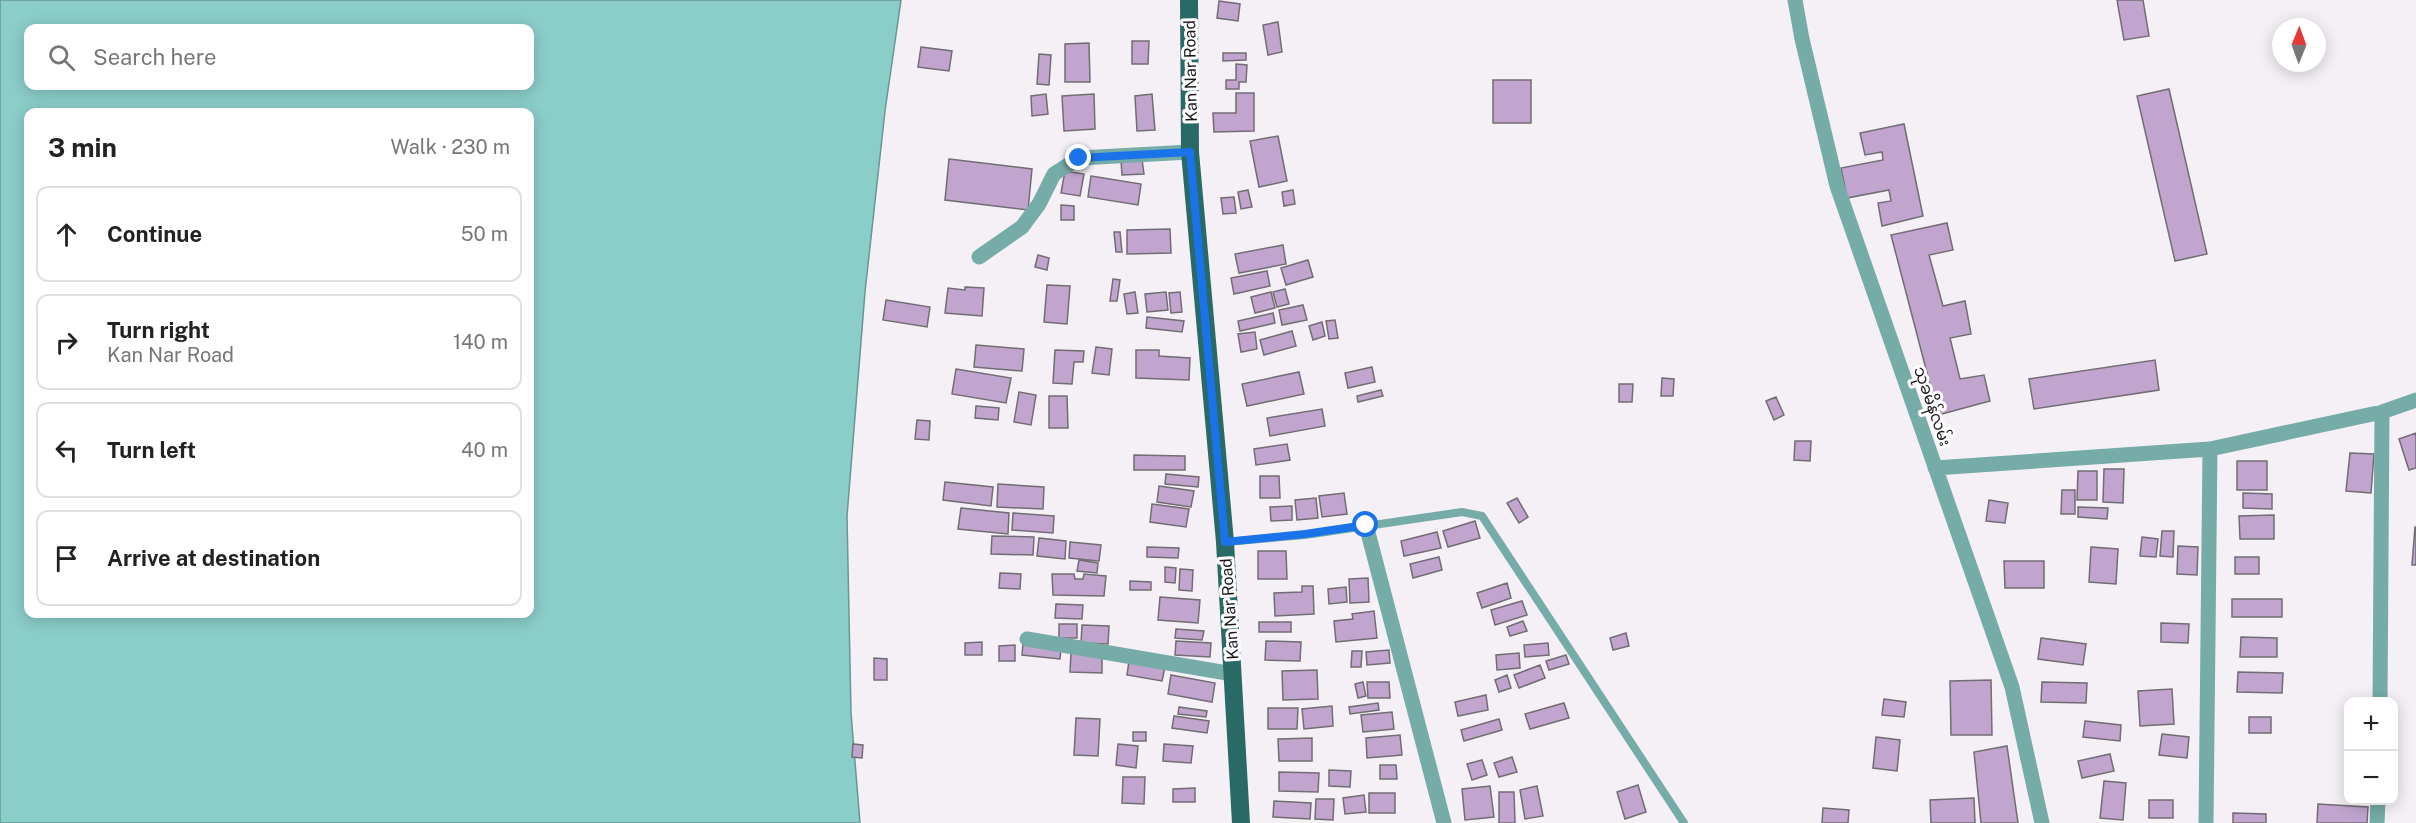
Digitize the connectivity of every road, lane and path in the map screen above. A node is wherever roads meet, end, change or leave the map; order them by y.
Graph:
1 (1189, 0) edge
2 (1795, 0) edge
3 (1190, 152) junction
4 (979, 257) dead end
5 (2416, 400) edge
6 (2382, 412) junction
7 (2210, 450) junction
8 (1935, 468) junction
9 (1366, 525) junction
10 (1225, 542) junction
11 (1027, 639) dead end
12 (1233, 674) junction
13 (2380, 697) edge
14 (2378, 805) edge
15 (1241, 823) edge
16 (1444, 823) edge
17 (1684, 823) edge
18 (2042, 823) edge
19 (2206, 823) edge
20 (2377, 823) edge

1 - 3 main road, Kan Nar Road
2 - 8 street, သုခမိန်လမ်း
3 - 4 street
3 - 10 main road, Kan Nar Road
5 - 6 street
6 - 7 street
6 - 13 street
7 - 8 street
7 - 19 street
8 - 18 street, သုခမိန်လမ်း
9 - 10 lane
9 - 16 street
9 - 17 lane
10 - 12 main road, Kan Nar Road
11 - 12 street
12 - 15 main road, Kan Nar Road
14 - 20 street

